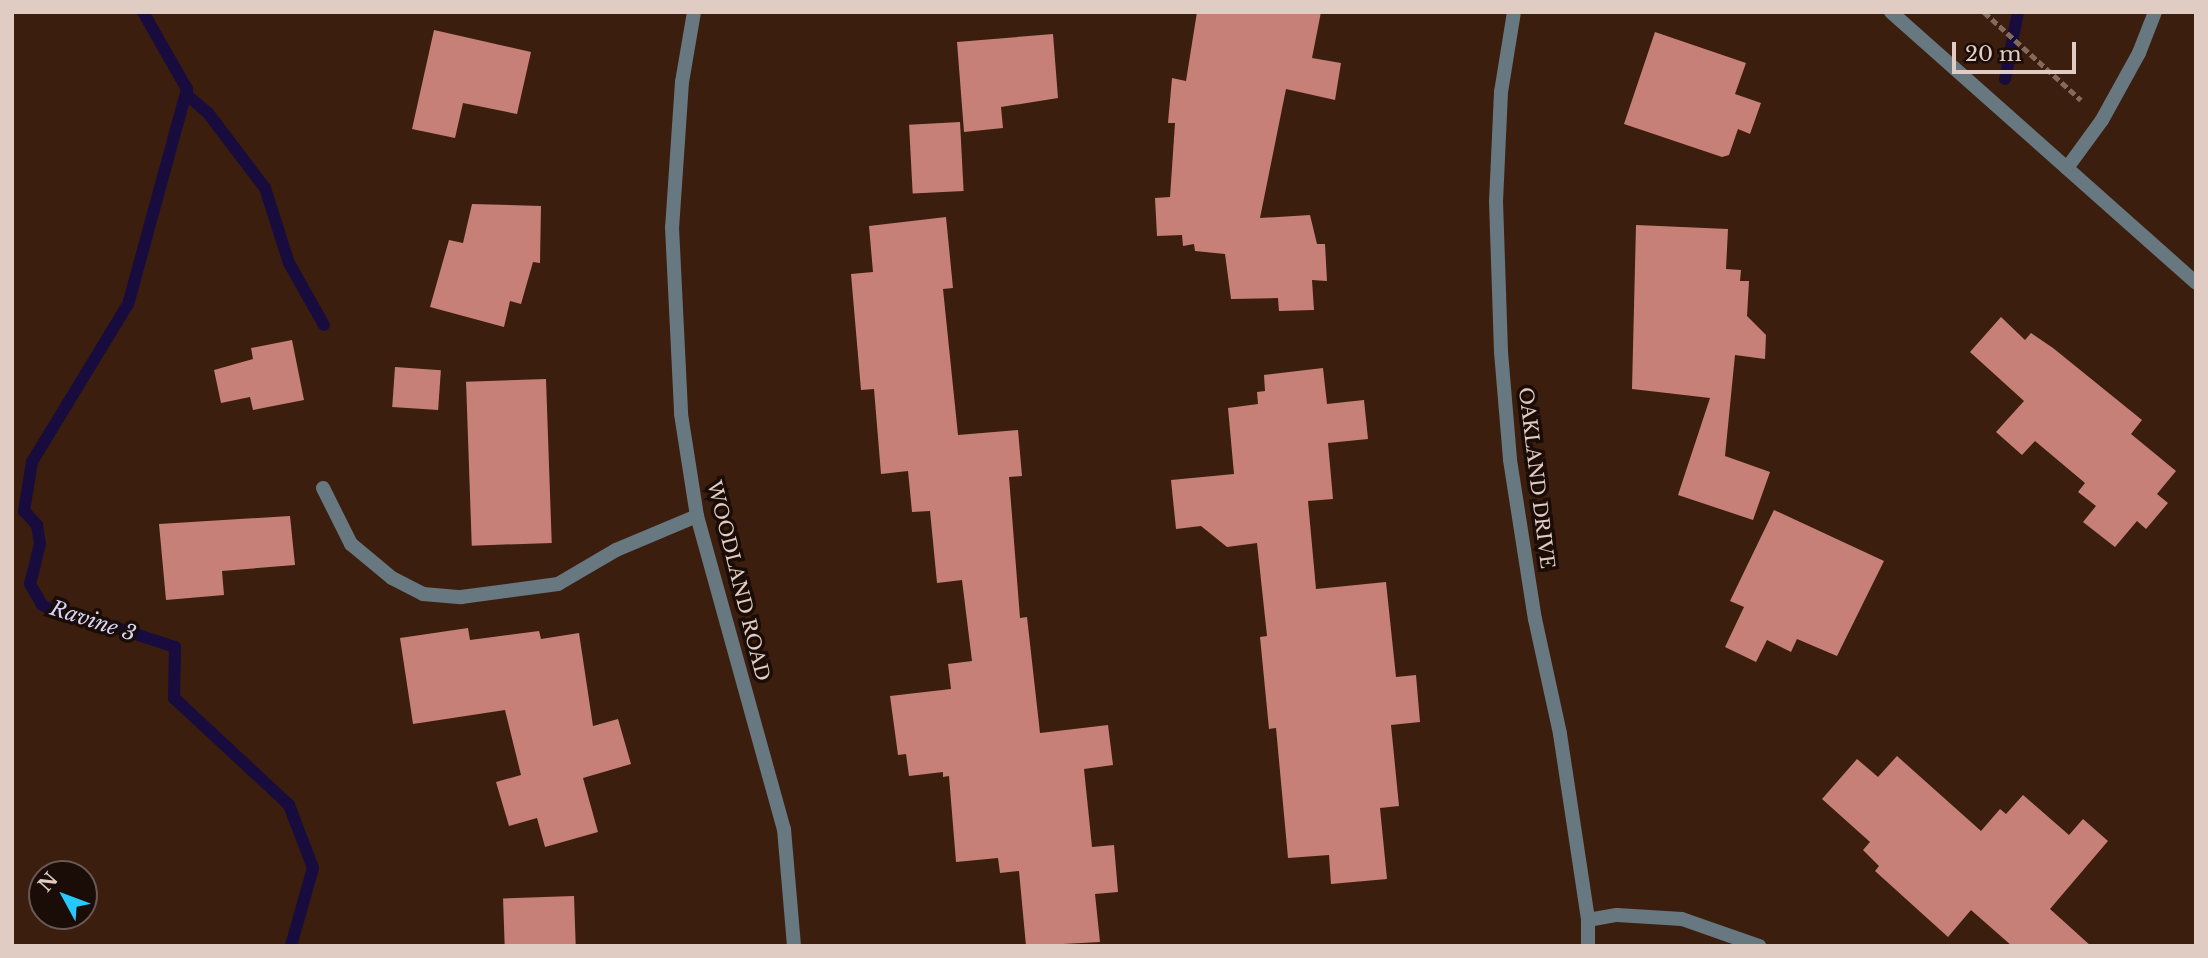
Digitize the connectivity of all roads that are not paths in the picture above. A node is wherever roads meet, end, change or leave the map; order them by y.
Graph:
1 (694, 12) edge
2 (1514, 12) edge
3 (1891, 12) edge
4 (2155, 12) edge
5 (2067, 168) junction
6 (2196, 283) edge
7 (323, 488) dead end
8 (697, 516) junction
9 (1588, 920) junction
10 (794, 946) edge
11 (1588, 946) edge
12 (1759, 946) edge

1 - 8 street, WOODLAND ROAD
2 - 9 street, OAKLAND DRIVE
3 - 5 street
4 - 5 street
5 - 6 street
7 - 8 street
8 - 10 street, WOODLAND ROAD
9 - 11 street, OAKLAND DRIVE
9 - 12 street

